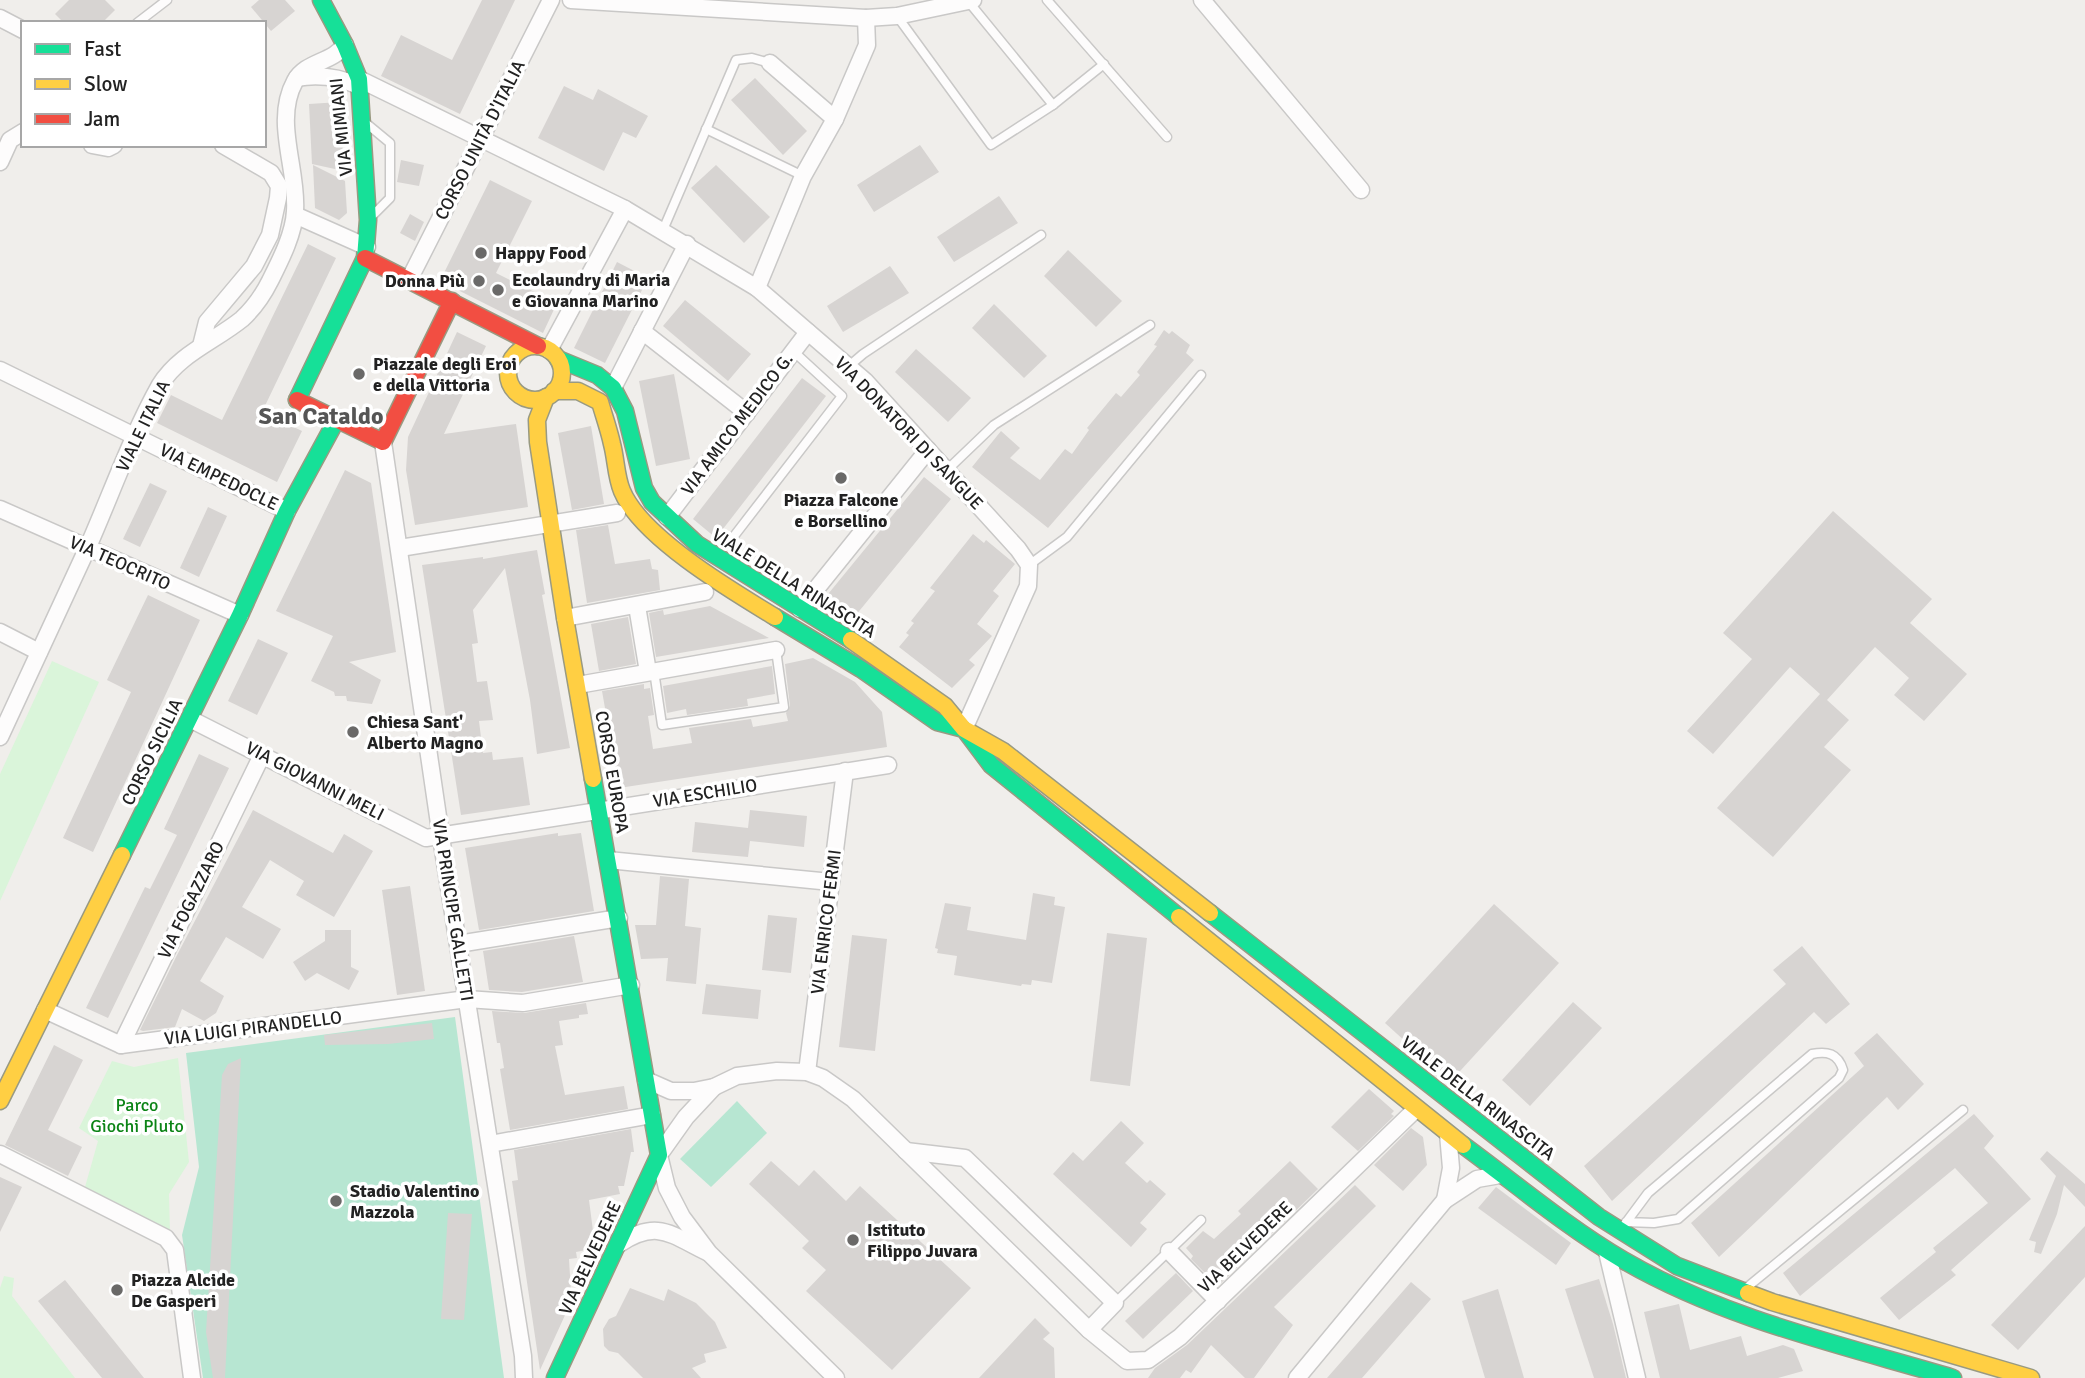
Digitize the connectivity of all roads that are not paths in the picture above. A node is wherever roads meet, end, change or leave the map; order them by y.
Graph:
1 (167, 0) edge
2 (321, 0) edge
3 (551, 0) edge
4 (571, 0) edge
5 (970, 0) edge
6 (1047, 0) edge
7 (1202, 0) edge
8 (897, 16) junction
9 (0, 18) edge
10 (866, 18) junction
11 (140, 21) edge
12 (21, 29) edge
13 (345, 45) junction
14 (770, 63) joint
15 (1104, 64) junction
16 (297, 78) junction
17 (359, 82) junction
18 (1053, 106) junction
19 (361, 119) junction
20 (835, 119) junction
21 (706, 129) junction
22 (21, 133) edge
23 (1167, 137) dead end
24 (482, 139) junction
25 (226, 147) edge
26 (0, 162) edge
27 (803, 176) junction
28 (1361, 190) dead end
29 (625, 209) junction
30 (295, 215) junction
31 (368, 219) junction
32 (663, 230) junction
33 (1041, 235) dead end
34 (687, 244) junction
35 (366, 252) junction
36 (409, 279) junction
37 (757, 288) junction
38 (452, 301) junction
39 (1150, 325) dead end
40 (508, 329) junction
41 (642, 331) junction
42 (808, 332) junction
43 (201, 346) junction
44 (792, 350) junction
45 (548, 352) junction
46 (513, 357) junction
47 (849, 366) junction
48 (0, 370) edge
49 (1201, 375) dead end
50 (613, 388) junction
51 (550, 394) junction
52 (747, 413) junction
53 (337, 419) junction
54 (135, 436) junction
55 (383, 442) junction
56 (928, 450) junction
57 (947, 470) junction
58 (0, 509) edge
59 (287, 511) junction
60 (617, 513) dead end
61 (667, 517) junction
62 (551, 524) junction
63 (731, 540) dead end
64 (400, 548) junction
65 (87, 549) junction
66 (1029, 565) junction
67 (705, 592) dead end
68 (637, 606) junction
69 (800, 609) junction
70 (240, 615) junction
71 (565, 618) junction
72 (0, 632) edge
73 (776, 650) joint
74 (39, 652) junction
75 (651, 671) junction
76 (578, 685) junction
77 (190, 719) junction
78 (964, 729) junction
79 (0, 737) edge
80 (262, 755) junction
81 (888, 765) dead end
82 (845, 771) junction
83 (600, 810) junction
84 (441, 837) junction
85 (608, 860) junction
86 (831, 881) junction
87 (619, 918) junction
88 (458, 943) junction
89 (631, 985) junction
90 (467, 999) junction
91 (45, 1010) junction
92 (121, 1045) junction
93 (807, 1072) junction
94 (646, 1080) junction
95 (714, 1087) junction
96 (0, 1101) edge
97 (1416, 1109) junction
98 (1963, 1110) dead end
99 (652, 1115) junction
100 (1448, 1134) junction
101 (490, 1144) junction
102 (906, 1151) junction
103 (0, 1154) edge
104 (659, 1155) junction
105 (1500, 1175) junction
106 (1445, 1200) junction
107 (1201, 1220) dead end
108 (1623, 1226) junction
109 (618, 1245) junction
110 (1169, 1251) junction
111 (1607, 1252) junction
112 (709, 1253) junction
113 (1742, 1291) junction
114 (1217, 1301) junction
115 (1115, 1303) junction
116 (1089, 1329) junction
117 (192, 1378) edge
118 (524, 1378) edge
119 (555, 1378) edge
120 (836, 1378) edge
121 (1297, 1378) edge
122 (1637, 1378) edge
123 (1953, 1378) edge
124 (2031, 1378) edge

1 - 11 lane
2 - 13 street, VIA MIMIANI
3 - 24 street, CORSO UNITÀ D'ITALIA
4 - 10 street
5 - 8 street
5 - 18 lane
6 - 15 lane
7 - 28 street
8 - 10 street
8 - 18 lane
9 - 12 street
10 - 20 street
13 - 16 street
13 - 17 street, VIA MIMIANI
14 - 20 street
14 - 21 lane
15 - 18 lane
15 - 23 lane
16 - 17 street, VIA DONATORI DI SANGUE
16 - 30 street, VIALE ITALIA
17 - 19 street, VIA MIMIANI
17 - 24 street, VIA DONATORI DI SANGUE
19 - 31 street, VIA MIMIANI
19 - 31 lane
20 - 27 street
21 - 27 lane
21 - 32 lane
22 - 26 street
24 - 29 street, VIA DONATORI DI SANGUE
24 - 36 street, CORSO UNITÀ D'ITALIA
25 - 43 street
27 - 37 street
29 - 32 street, VIA DONATORI DI SANGUE
29 - 45 street
30 - 35 street
30 - 43 street, VIALE ITALIA
31 - 35 street, VIA MIMIANI
32 - 34 street, VIA DONATORI DI SANGUE
33 - 47 lane
34 - 37 street, VIA DONATORI DI SANGUE
34 - 41 street
35 - 36 street
35 - 53 street
36 - 38 street
37 - 42 street, VIA DONATORI DI SANGUE
38 - 40 street
38 - 55 street
39 - 57 lane
40 - 45 street
40 - 46 street
41 - 50 street
41 - 52 street
42 - 44 street, VIA AMICO MEDICO G.
42 - 47 street, VIA DONATORI DI SANGUE
43 - 54 street, VIALE ITALIA
44 - 52 street, VIA AMICO MEDICO G.
44 - 63 lane
45 - 46 street
45 - 50 street
45 - 51 street
46 - 51 street
47 - 56 street, VIA DONATORI DI SANGUE
48 - 54 street, VIA EMPEDOCLE
49 - 66 lane
50 - 61 street, VIALE DELLA RINASCITA
51 - 62 street, CORSO EUROPA
51 - 78 street, VIALE DELLA RINASCITA
52 - 61 street, VIA AMICO MEDICO G.
53 - 55 street
53 - 59 street, CORSO SICILIA
54 - 59 street, VIA EMPEDOCLE
54 - 65 street, VIALE ITALIA
55 - 64 street, VIA PRINCIPE GALLETTI
56 - 57 street, VIA DONATORI DI SANGUE
56 - 69 street
57 - 66 street, VIA DONATORI DI SANGUE
58 - 65 street, VIA TEOCRITO
59 - 70 street, CORSO SICILIA
60 - 62 street
61 - 69 street, VIALE DELLA RINASCITA
62 - 64 street
62 - 71 street, CORSO EUROPA
64 - 84 street, VIA PRINCIPE GALLETTI
65 - 70 street, VIA TEOCRITO
65 - 74 street, VIALE ITALIA
66 - 78 street
67 - 68 street
68 - 71 street
68 - 75 street
69 - 78 street, VIALE DELLA RINASCITA
70 - 77 street, CORSO SICILIA
71 - 76 street, CORSO EUROPA
72 - 74 street
73 - 75 street
73 - 75 lane
74 - 79 street, VIALE ITALIA
75 - 76 street
76 - 83 street, CORSO EUROPA
77 - 80 street, VIA GIOVANNI MELI
77 - 91 street, CORSO SICILIA
78 - 97 street, VIALE DELLA RINASCITA
78 - 108 street, VIALE DELLA RINASCITA
80 - 84 street, VIA GIOVANNI MELI
80 - 92 street, VIA FOGAZZARO
81 - 82 street, VIA ESCHILIO
82 - 83 street, VIA ESCHILIO
82 - 86 street, VIA ENRICO FERMI
83 - 84 street, VIA ESCHILIO
83 - 85 street, CORSO EUROPA
84 - 88 street, VIA PRINCIPE GALLETTI
85 - 86 street
85 - 87 street, CORSO EUROPA
86 - 93 street, VIA ENRICO FERMI
87 - 88 street
87 - 89 street, CORSO EUROPA
88 - 90 street, VIA PRINCIPE GALLETTI
89 - 90 street, VIA LUIGI PIRANDELLO
89 - 94 street, CORSO EUROPA
90 - 92 street, VIA LUIGI PIRANDELLO
90 - 101 street, VIA PRINCIPE GALLETTI
91 - 92 street
91 - 96 street, CORSO SICILIA
93 - 95 street, VIA BELVEDERE
93 - 102 street, VIA BELVEDERE
94 - 95 street
94 - 99 street, CORSO EUROPA
95 - 104 street
97 - 100 street, VIALE DELLA RINASCITA
97 - 114 street, VIA BELVEDERE
98 - 113 lane
99 - 101 street
99 - 104 street, CORSO EUROPA
100 - 105 street, VIALE DELLA RINASCITA
100 - 106 street
101 - 118 street, VIA PRINCIPE GALLETTI
102 - 115 street
102 - 116 street, VIA BELVEDERE
103 - 117 street
104 - 109 street, VIA BELVEDERE
104 - 112 street
105 - 106 street
105 - 111 street, VIALE DELLA RINASCITA
106 - 121 street
107 - 110 lane
108 - 108 lane
108 - 113 street, VIALE DELLA RINASCITA
109 - 112 street
109 - 119 street, VIA BELVEDERE
110 - 114 street
110 - 115 lane
111 - 122 street
111 - 123 street, VIALE DELLA RINASCITA
112 - 120 street
113 - 124 street, VIALE DELLA RINASCITA
114 - 116 street, VIA BELVEDERE
115 - 116 street

